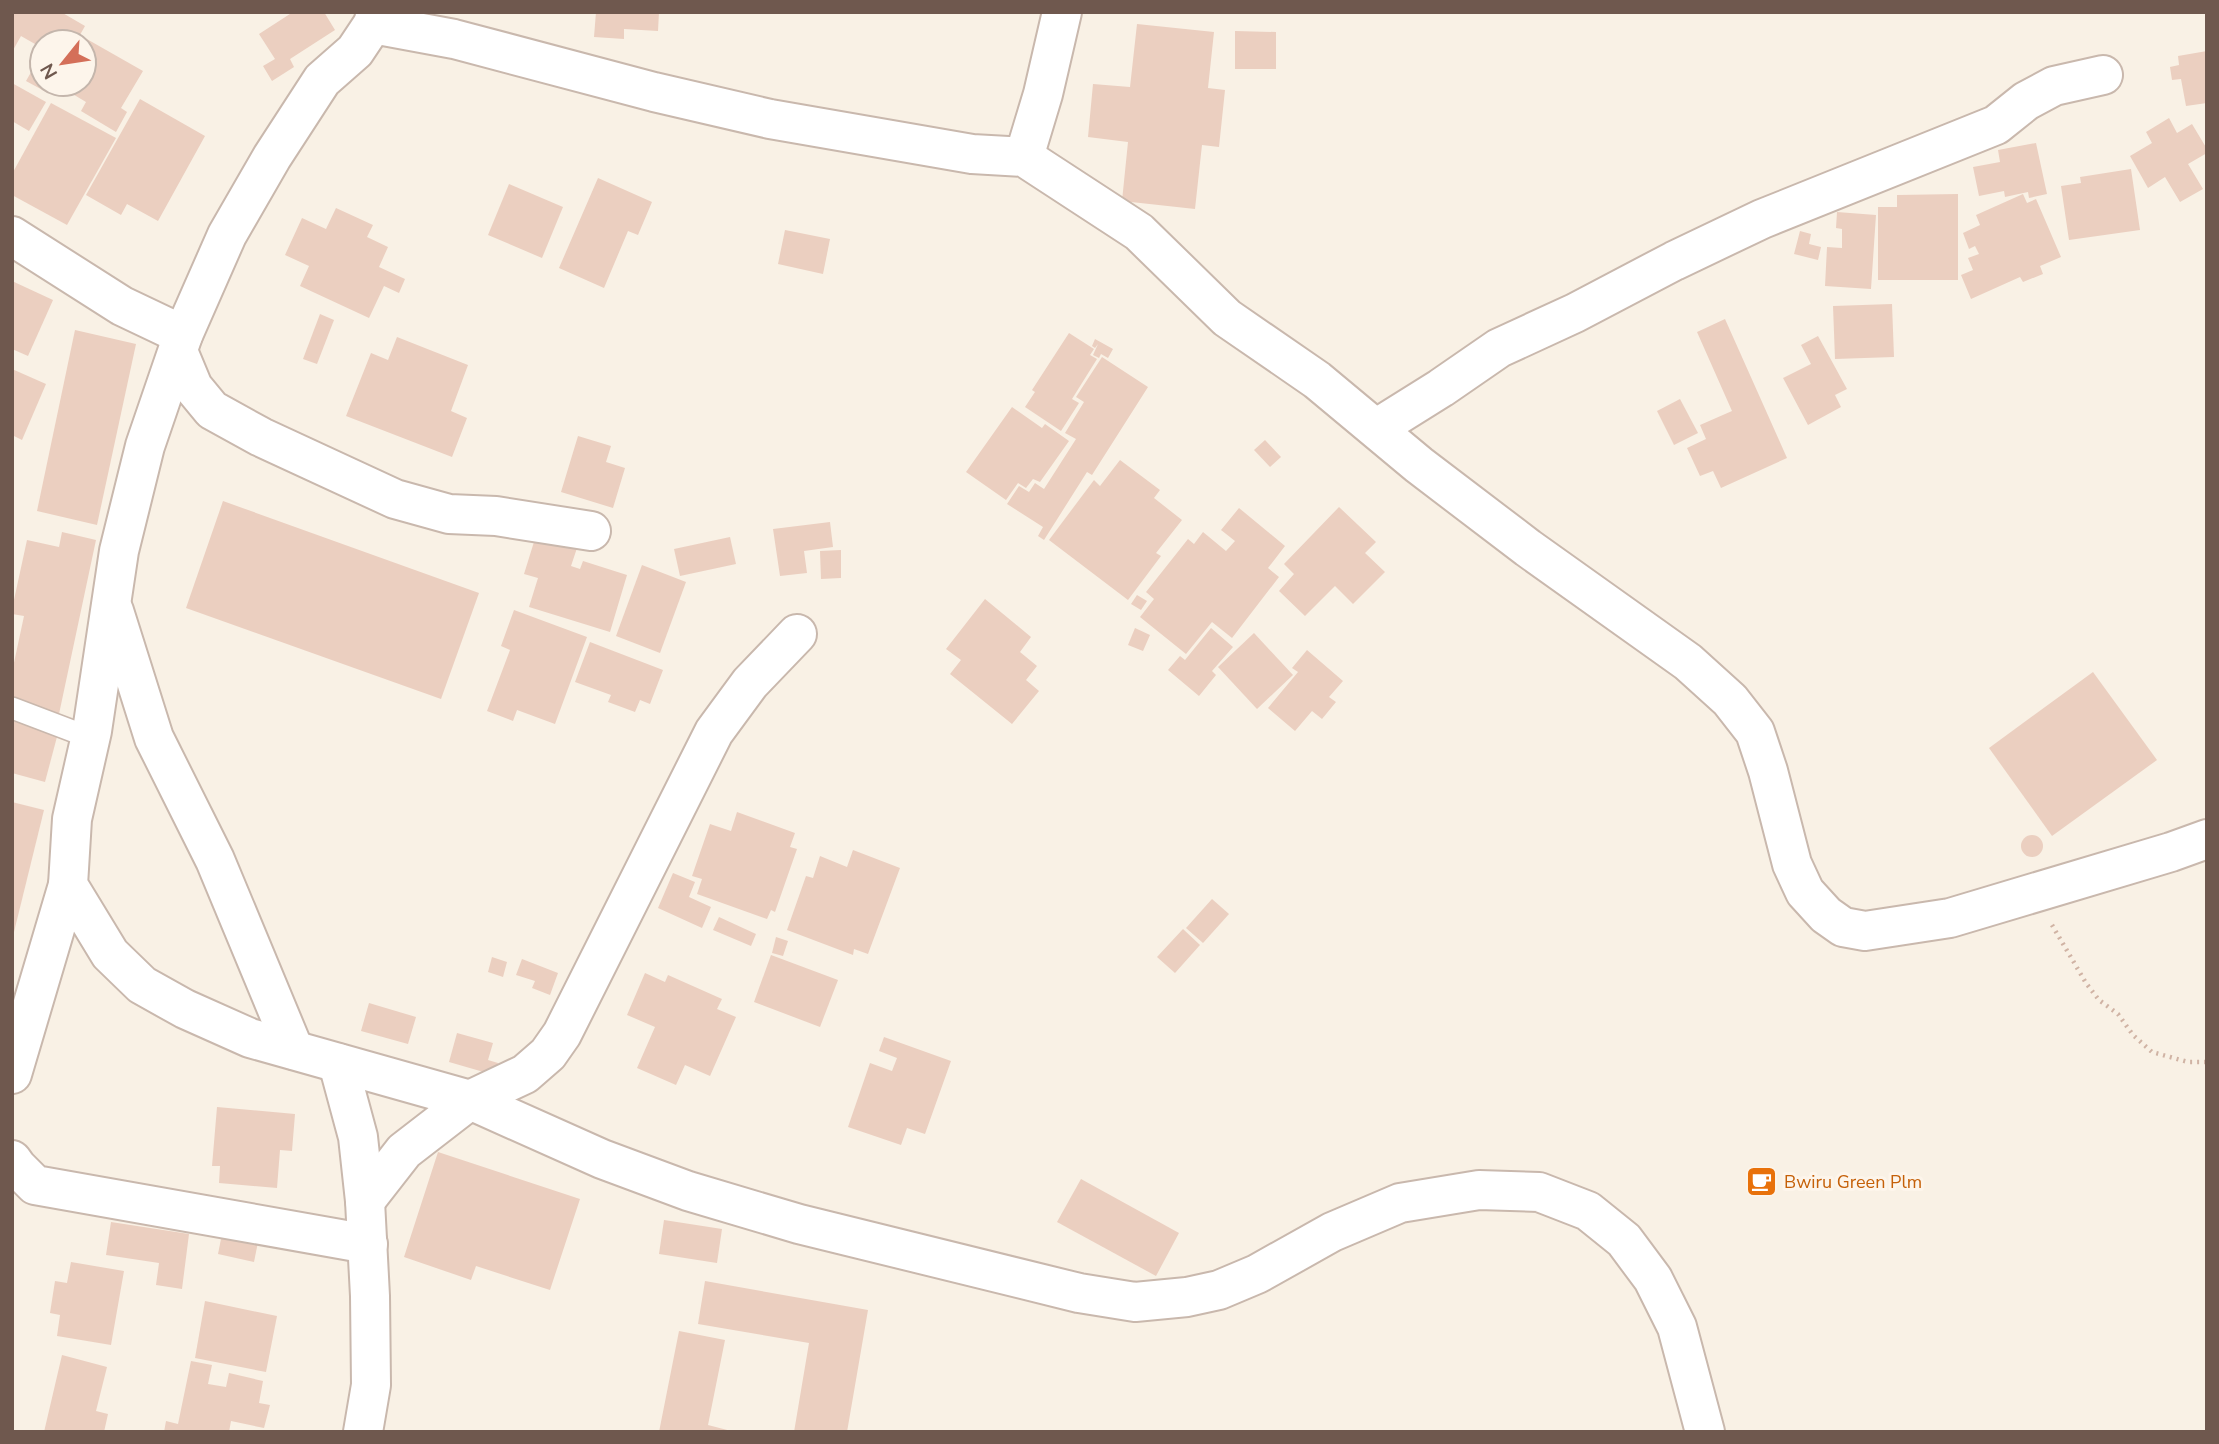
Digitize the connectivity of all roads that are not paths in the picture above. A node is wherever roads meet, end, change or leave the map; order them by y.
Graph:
1 (1062, 12) edge
2 (374, 18) edge
3 (2102, 75) dead end
4 (1024, 157) junction
5 (12, 236) edge
6 (180, 343) junction
7 (1377, 428) junction
8 (592, 531) dead end
9 (111, 602) junction
10 (797, 634) dead end
11 (12, 708) edge
12 (91, 737) junction
13 (2207, 839) edge
14 (68, 885) junction
15 (294, 1050) junction
16 (338, 1063) junction
17 (12, 1074) edge
18 (470, 1100) junction
19 (12, 1160) edge
20 (365, 1201) junction
21 (368, 1244) junction
22 (363, 1432) edge
23 (1705, 1432) edge

1 - 4 street
2 - 4 street
2 - 6 street
3 - 7 street
4 - 7 street
5 - 6 street
6 - 8 street
6 - 9 street
7 - 13 street
9 - 12 street
9 - 15 street
10 - 18 street
11 - 12 lane
12 - 14 street
14 - 15 street
14 - 17 street
15 - 16 street
16 - 18 street
16 - 20 street
18 - 20 street
18 - 23 street
19 - 21 street
20 - 21 street
21 - 22 street

